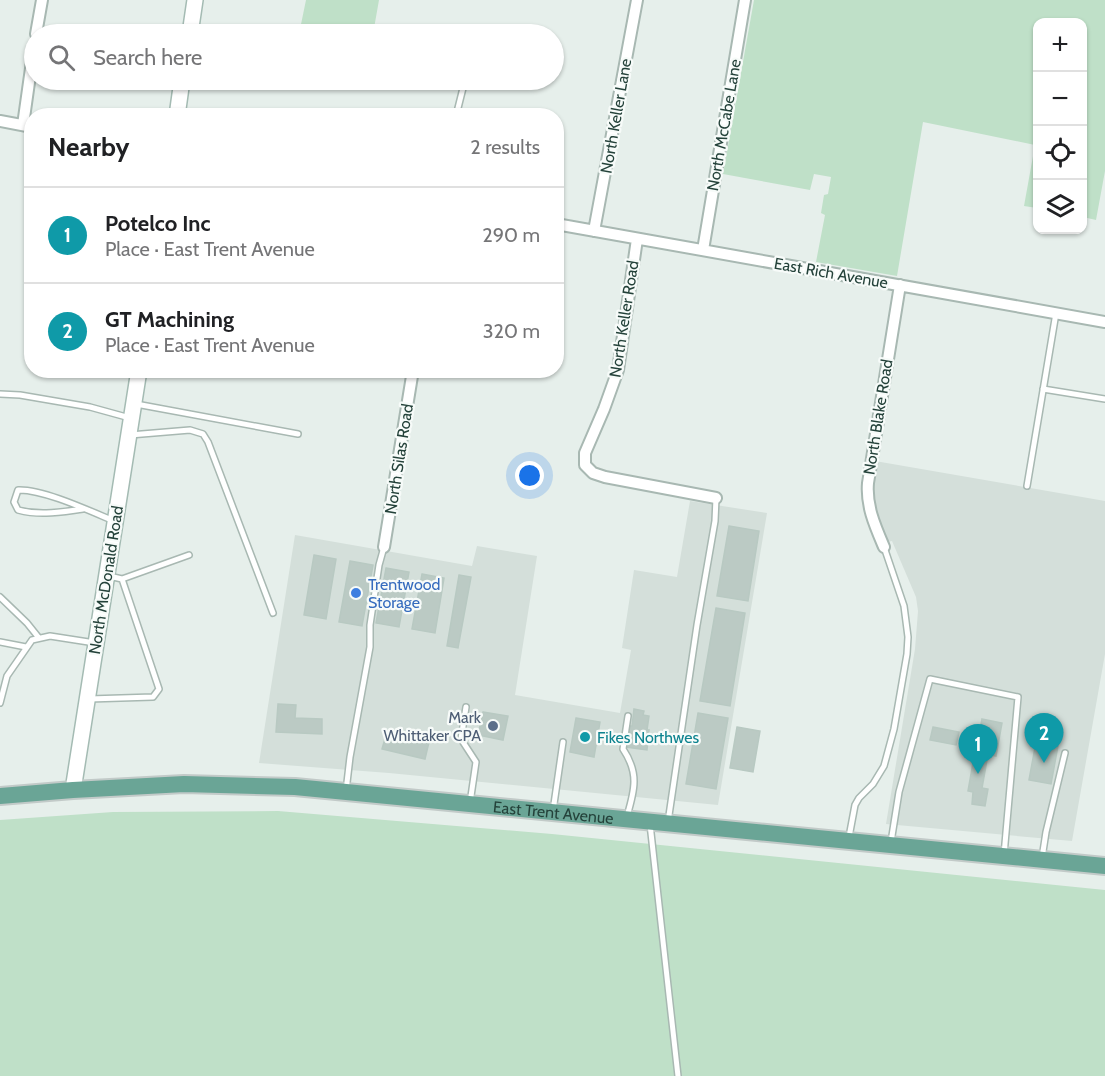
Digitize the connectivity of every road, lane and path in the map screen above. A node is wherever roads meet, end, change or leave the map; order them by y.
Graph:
1 (42, 0) edge
2 (195, 0) edge
3 (637, 0) edge
4 (745, 0) edge
5 (38, 24) edge
6 (191, 24) edge
7 (30, 90) edge
8 (181, 90) edge
9 (462, 90) edge
10 (29, 108) edge
11 (178, 108) edge
12 (458, 108) edge
13 (0, 121) edge
14 (24, 125) edge
15 (564, 225) edge
16 (594, 231) junction
17 (637, 239) junction
18 (703, 250) junction
19 (900, 285) junction
20 (1056, 313) junction
21 (1105, 322) edge
22 (138, 378) edge
23 (412, 378) edge
24 (1043, 389) junction
25 (0, 394) edge
26 (1105, 399) edge
27 (133, 411) junction
28 (298, 434) dead end
29 (129, 435) junction
30 (1027, 486) dead end
31 (716, 498) joint
32 (83, 509) junction
33 (116, 521) junction
34 (384, 546) joint
35 (884, 547) joint
36 (189, 555) dead end
37 (115, 577) junction
38 (0, 597) edge
39 (273, 613) dead end
40 (39, 638) junction
41 (0, 642) edge
42 (97, 643) junction
43 (26, 647) junction
44 (88, 699) junction
45 (0, 704) edge
46 (466, 707) dead end
47 (628, 716) dead end
48 (563, 742) dead end
49 (1065, 753) dead end
50 (73, 790) junction
51 (346, 792) junction
52 (0, 796) edge
53 (470, 805) junction
54 (553, 813) junction
55 (626, 820) junction
56 (650, 822) junction
57 (668, 824) junction
58 (849, 842) junction
59 (891, 846) junction
60 (1003, 856) junction
61 (1042, 860) junction
62 (1105, 866) edge
63 (678, 1076) edge

1 - 5 street
2 - 6 street
3 - 16 street, North Keller Lane
4 - 18 street, North McCabe Lane
7 - 10 street
8 - 11 street
9 - 12 lane
13 - 14 street
15 - 16 street, East Rich Avenue
16 - 17 street, East Rich Avenue
17 - 18 street, East Rich Avenue
17 - 31 street, North Keller Road
18 - 19 street, East Rich Avenue
19 - 20 street, East Rich Avenue
19 - 35 street, North Blake Road
20 - 21 street, East Rich Avenue
20 - 24 lane
22 - 27 street, North McDonald Road
23 - 34 street, North Silas Road
24 - 26 lane
24 - 30 lane
25 - 27 lane
27 - 28 lane
27 - 29 street, North McDonald Road
29 - 33 street, North McDonald Road
29 - 39 lane
31 - 57 lane
32 - 32 lane
32 - 33 lane
33 - 37 street, North McDonald Road
34 - 51 lane
35 - 58 lane
36 - 37 lane
37 - 42 street, North McDonald Road
37 - 44 lane
38 - 40 lane
40 - 42 lane
40 - 43 lane
41 - 43 lane
42 - 44 street, North McDonald Road
43 - 45 lane
44 - 50 street, North McDonald Road
46 - 53 lane
47 - 55 lane
48 - 54 lane
49 - 61 lane
50 - 51 main road, East Trent Avenue
50 - 52 main road, East Trent Avenue
51 - 53 main road, East Trent Avenue
53 - 54 main road, East Trent Avenue
54 - 55 main road, East Trent Avenue
55 - 56 main road, East Trent Avenue
56 - 57 main road, East Trent Avenue
56 - 63 lane
57 - 58 main road, East Trent Avenue
58 - 59 main road, East Trent Avenue
59 - 60 main road, East Trent Avenue
59 - 60 lane
60 - 61 main road, East Trent Avenue
61 - 62 main road, East Trent Avenue

